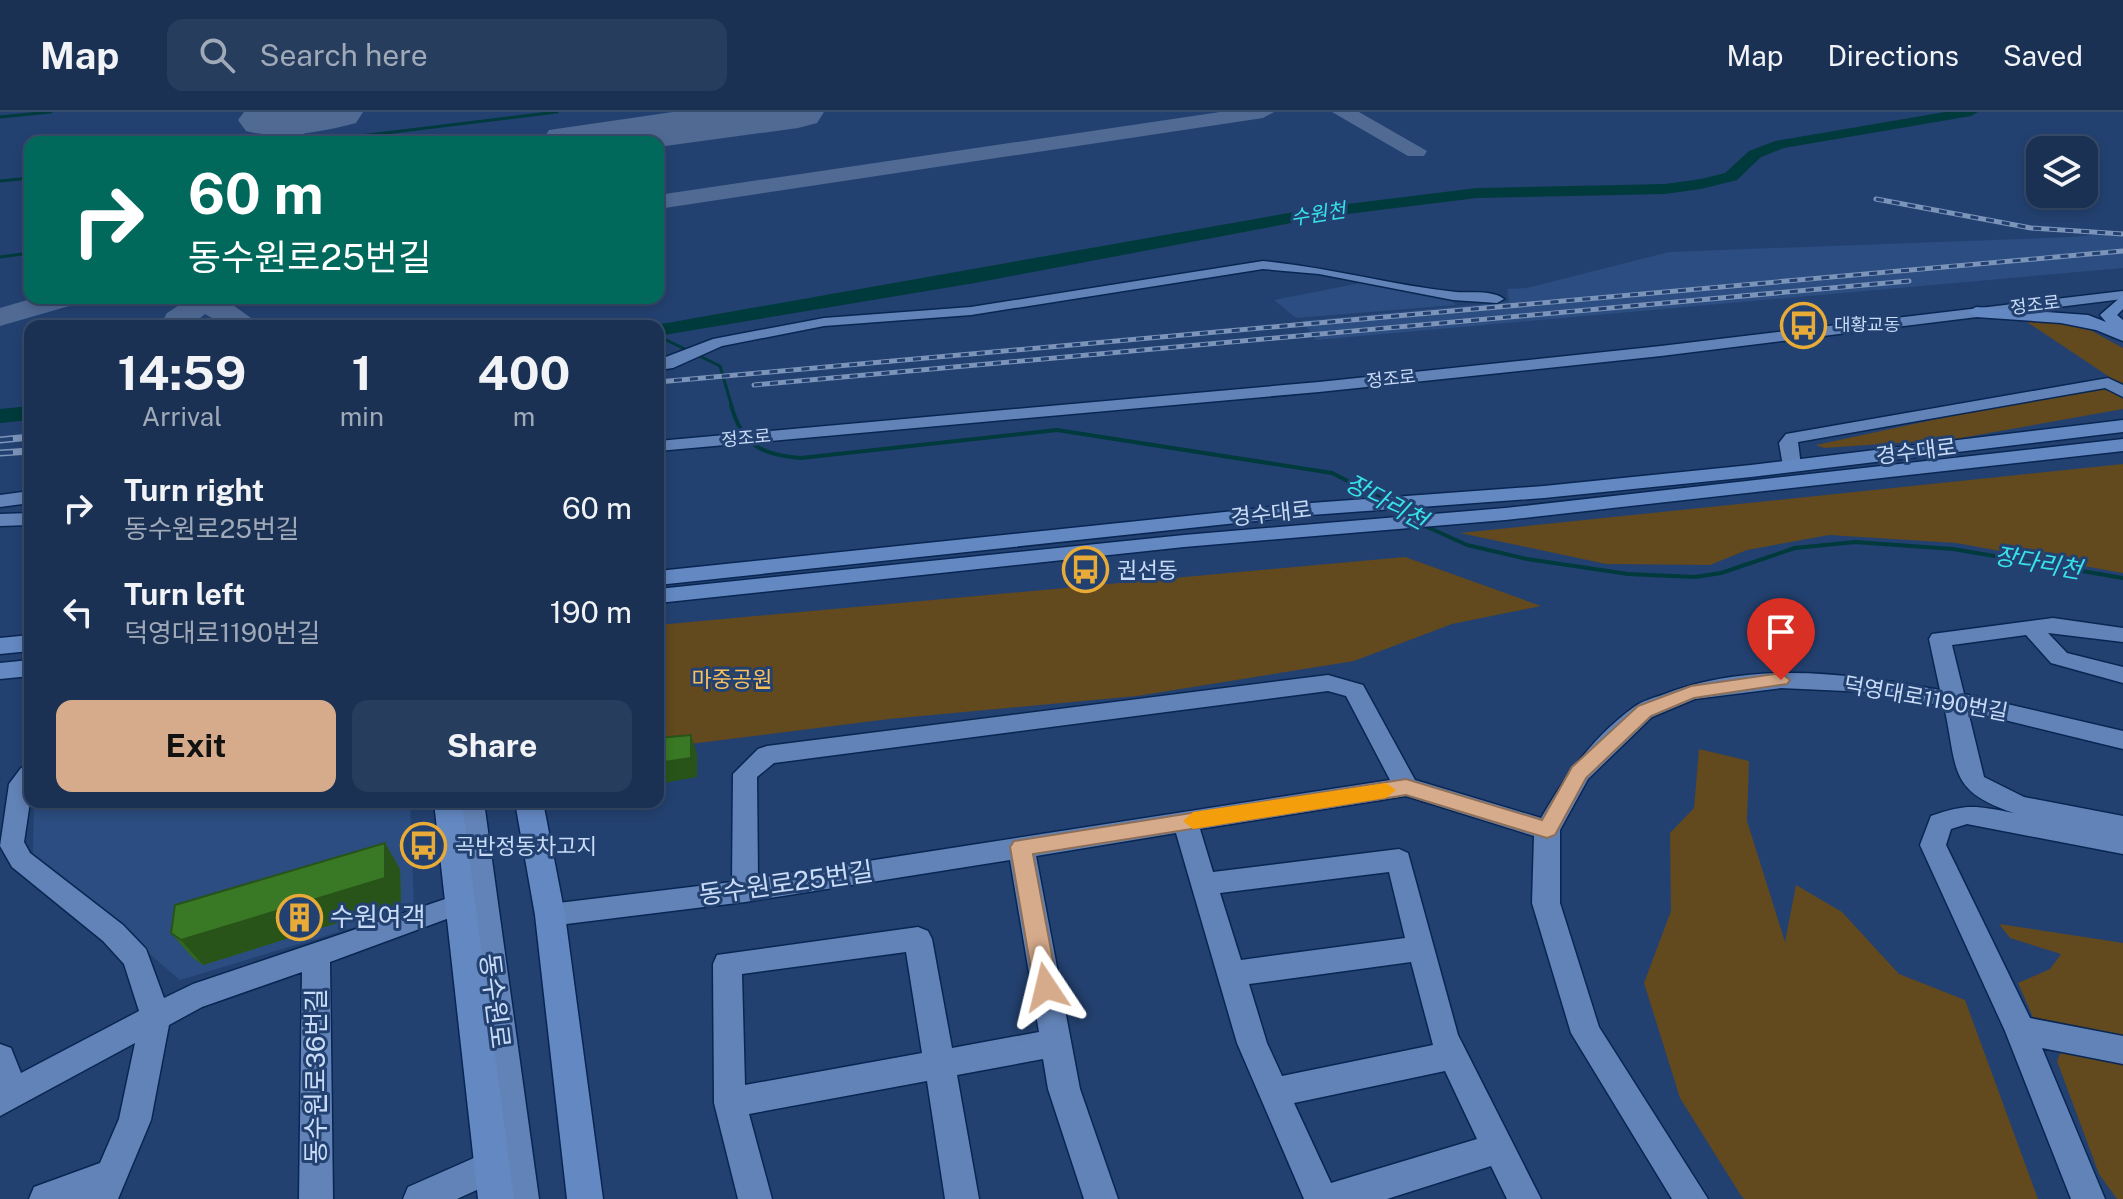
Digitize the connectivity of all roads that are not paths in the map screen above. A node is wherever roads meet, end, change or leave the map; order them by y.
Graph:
1 (1497, 299) dead end
2 (2050, 303) junction
3 (2121, 305) edge
4 (1976, 312) junction
5 (2101, 326) junction
6 (2123, 329) edge
7 (2123, 336) edge
8 (664, 365) edge
9 (2123, 392) edge
10 (2123, 426) edge
11 (664, 433) edge
12 (730, 438) junction
13 (664, 445) edge
14 (2123, 445) edge
15 (664, 454) edge
16 (1792, 466) junction
17 (24, 498) edge
18 (0, 501) edge
19 (24, 510) edge
20 (0, 513) edge
21 (24, 519) edge
22 (0, 520) edge
23 (664, 577) edge
24 (767, 584) junction
25 (664, 595) edge
26 (664, 608) edge
27 (2031, 628) junction
28 (2123, 635) edge
29 (24, 644) edge
30 (0, 646) edge
31 (24, 669) edge
32 (0, 671) edge
33 (2123, 675) edge
34 (1957, 701) junction
35 (2123, 740) edge
36 (24, 781) edge
37 (1406, 787) junction
38 (449, 808) edge
39 (472, 808) edge
40 (530, 808) edge
41 (1185, 822) junction
42 (2123, 826) edge
43 (1547, 830) junction
44 (5, 834) edge
45 (2123, 844) edge
46 (1021, 847) junction
47 (1204, 884) junction
48 (745, 891) junction
49 (460, 905) junction
50 (550, 915) junction
51 (1423, 948) junction
52 (316, 953) junction
53 (1231, 974) junction
54 (156, 1016) junction
55 (2020, 1030) junction
56 (1056, 1043) junction
57 (2123, 1050) edge
58 (1453, 1055) junction
59 (0, 1058) edge
60 (937, 1065) junction
61 (1274, 1092) junction
62 (7, 1097) edge
63 (730, 1103) junction
64 (1499, 1148) junction
65 (492, 1166) junction
66 (106, 1187) edge
67 (957, 1198) edge
68 (46, 1199) edge
69 (316, 1199) edge
70 (420, 1199) edge
71 (496, 1199) edge
72 (522, 1199) edge
73 (585, 1199) edge
74 (755, 1199) edge
75 (1101, 1199) edge
76 (1321, 1199) edge
77 (1333, 1199) edge
78 (1524, 1199) edge
79 (1691, 1199) edge
80 (2088, 1199) edge

1 - 8 street
2 - 3 street, 정조로
2 - 4 street, 정조로
2 - 5 main road
3 - 6 main road
4 - 5 main road
4 - 12 street, 정조로
5 - 7 main road
9 - 16 street
10 - 16 main road, 경수대로
11 - 12 street
12 - 13 street, 정조로
12 - 15 street
14 - 24 main road, 경수대로
16 - 23 main road, 경수대로
17 - 18 street
19 - 20 street
21 - 22 street
24 - 25 main road, 경수대로
24 - 26 main road
27 - 28 street
27 - 33 street
27 - 34 street
29 - 30 main road
31 - 32 main road
34 - 35 street, 덕영대로1190번길
34 - 42 street
34 - 43 street, 덕영대로1190번길
36 - 44 street
37 - 41 street, 동수원로25번길
37 - 43 street, 동수원로25번길
37 - 48 street
38 - 49 main road
39 - 72 street, 동수원로
40 - 50 main road
41 - 46 street, 동수원로25번길
41 - 47 street
43 - 79 street
44 - 54 street
45 - 55 street
46 - 48 street, 동수원로25번길
46 - 56 street
47 - 51 street
47 - 53 street
48 - 50 street, 동수원로25번길
49 - 52 street
49 - 65 main road
50 - 73 main road
51 - 53 street
51 - 58 street
52 - 54 street
52 - 69 street, 동수원로36번길
53 - 61 street
54 - 62 street
54 - 66 street
55 - 57 street
55 - 80 street
56 - 60 street
56 - 75 street
58 - 61 street
58 - 64 street
59 - 62 street
60 - 63 street
60 - 63 street
60 - 67 street
61 - 76 street
63 - 74 street
64 - 77 street
64 - 78 street
65 - 70 street
65 - 71 main road
66 - 68 street

